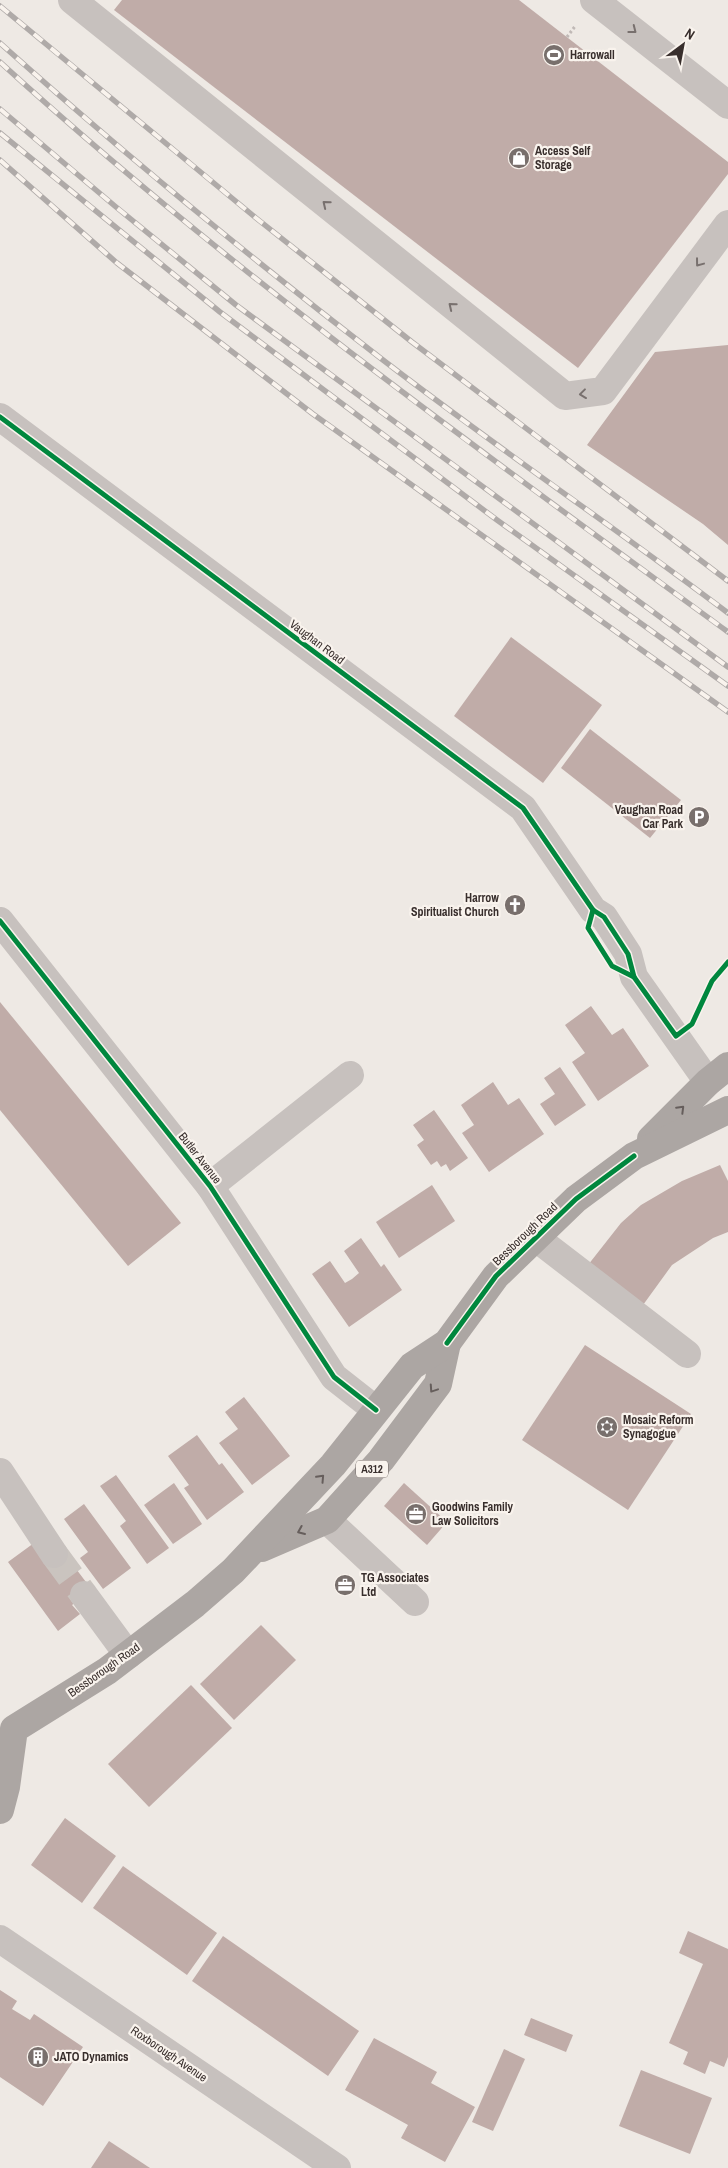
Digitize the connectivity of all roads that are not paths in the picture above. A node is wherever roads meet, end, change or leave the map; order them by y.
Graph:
1 (594, 0) edge
2 (88, 6) edge
3 (728, 105) edge
4 (728, 224) edge
5 (0, 417) edge
6 (0, 921) edge
7 (718, 1074) edge
8 (350, 1075) dead end
9 (724, 1114) edge
10 (634, 1156) junction
11 (210, 1186) junction
12 (536, 1238) junction
13 (447, 1342) junction
14 (687, 1354) dead end
15 (376, 1410) junction
16 (0, 1472) edge
17 (327, 1520) junction
18 (252, 1552) junction
19 (54, 1554) tunnel mouth
20 (84, 1596) tunnel mouth
21 (415, 1602) dead end
22 (128, 1655) junction
23 (7, 1725) edge
24 (0, 1810) edge
25 (0, 1940) edge
26 (337, 2168) edge

1 -> 3 street
4 -> 2 street
5 - 7 street, Vaughan Road
6 - 11 street, Butler Avenue
10 -> 7 main road, Bessborough Road
8 - 11 street
9 - 10 main road, Bessborough Road
10 - 12 main road, Bessborough Road / A312
11 - 15 street, Butler Avenue
12 - 13 main road, Bessborough Road / A312
12 - 14 street
13 - 15 main road, Bessborough Road / A312
13 -> 17 main road, Bessborough Road / A312
18 -> 15 main road, Bessborough Road / A312
16 - 19 street
17 -> 18 main road, Bessborough Road / A312
17 - 21 street
18 - 22 main road, Bessborough Road / A312
20 - 22 street
22 - 23 main road, Bessborough Road / A312
23 - 24 main road, Bessborough Road / A312
25 - 26 street, Roxborough Avenue

